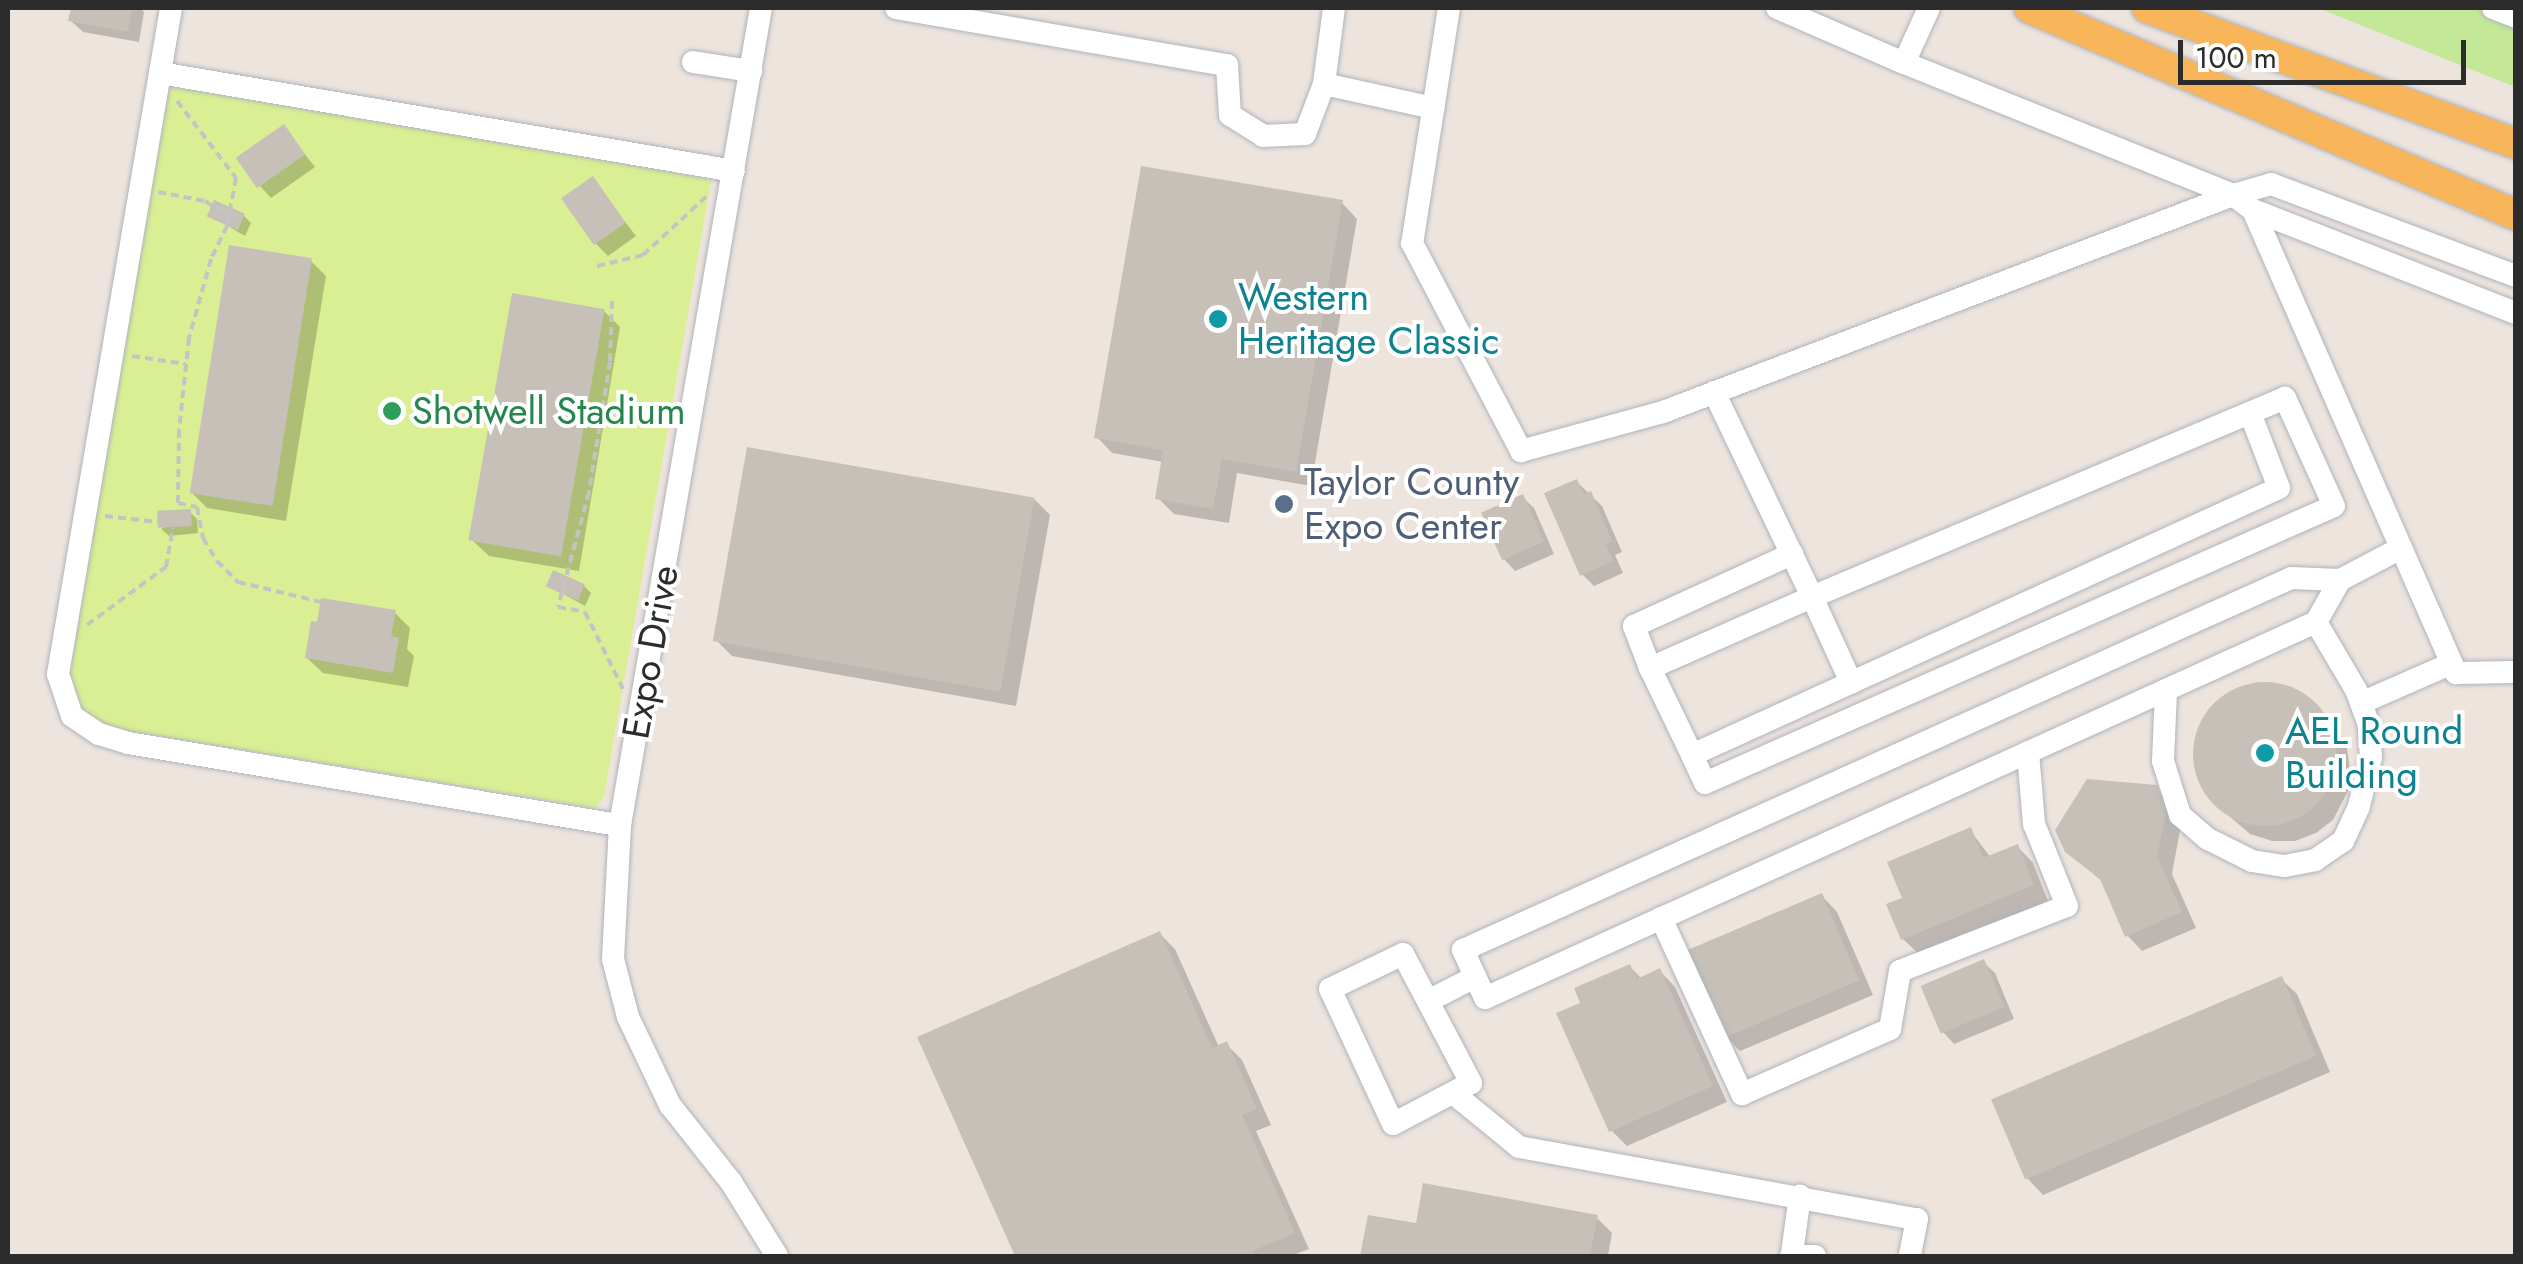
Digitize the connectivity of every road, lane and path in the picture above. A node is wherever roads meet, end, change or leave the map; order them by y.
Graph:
1 (171, 8) edge
2 (761, 8) edge
3 (896, 8) edge
4 (1334, 8) edge
5 (1449, 8) edge
6 (1777, 8) edge
7 (1930, 8) edge
8 (2029, 8) edge
9 (2148, 8) edge
10 (2493, 8) edge
11 (2516, 16) edge
12 (693, 62) dead end
13 (1904, 63) junction
14 (751, 71) junction
15 (160, 76) junction
16 (1324, 84) junction
17 (1433, 108) junction
18 (2516, 144) edge
19 (734, 170) junction
20 (140, 189) junction
21 (2233, 195) junction
22 (2253, 210) junction
23 (2516, 215) edge
24 (228, 216) junction
25 (598, 266) dead end
26 (2516, 276) edge
27 (612, 301) dead end
28 (2516, 313) edge
29 (113, 353) junction
30 (185, 364) junction
31 (1714, 392) junction
32 (2250, 413) junction
33 (86, 514) junction
34 (191, 517) dead end
35 (199, 517) junction
36 (158, 522) dead end
37 (174, 528) dead end
38 (2402, 548) junction
39 (1792, 554) junction
40 (2340, 580) junction
41 (1812, 597) junction
42 (320, 602) dead end
43 (2316, 622) junction
44 (64, 643) junction
45 (2452, 662) junction
46 (1650, 668) junction
47 (2516, 672) edge
48 (1851, 682) junction
49 (2166, 690) junction
50 (2361, 703) junction
51 (638, 720) junction
52 (2028, 752) junction
53 (1692, 754) junction
54 (620, 825) junction
55 (1661, 918) junction
56 (1474, 976) junction
57 (1428, 1001) junction
58 (1453, 1093) junction
59 (1800, 1196) junction
60 (1799, 1255) edge
61 (778, 1256) edge
62 (1910, 1256) edge

1 - 15 street
2 - 14 street, Expo Drive
3 - 16 street
4 - 16 street
5 - 17 street
6 - 13 street
7 - 13 street
8 - 23 main road
9 - 18 main road
10 - 11 street
12 - 14 street
13 - 21 street
14 - 19 street, Expo Drive
15 - 19 street
15 - 20 street
15 - 24 path
16 - 17 street
17 - 31 street
19 - 25 path
19 - 51 street, Expo Drive
20 - 24 path
20 - 29 street
21 - 22 street
21 - 26 street
21 - 31 street
22 - 28 street
22 - 38 street
24 - 30 path
27 - 51 path
29 - 30 path
29 - 33 street
30 - 35 path
31 - 39 street
32 - 41 street
32 - 48 street
32 - 53 street
33 - 36 path
33 - 44 street
34 - 35 path
35 - 42 path
37 - 44 path
38 - 40 street
38 - 45 street
39 - 41 street
39 - 46 street
40 - 43 street
40 - 56 street
41 - 46 street
41 - 48 street
43 - 49 street
43 - 50 street
44 - 54 street
45 - 47 street
45 - 50 street
46 - 53 street
48 - 53 street
49 - 50 street
49 - 52 street
51 - 54 street, Expo Drive
52 - 55 street
52 - 55 street
54 - 61 street, Expo Drive
55 - 56 street
56 - 57 street
57 - 58 street
57 - 58 street
58 - 59 street
59 - 60 street
59 - 62 street

